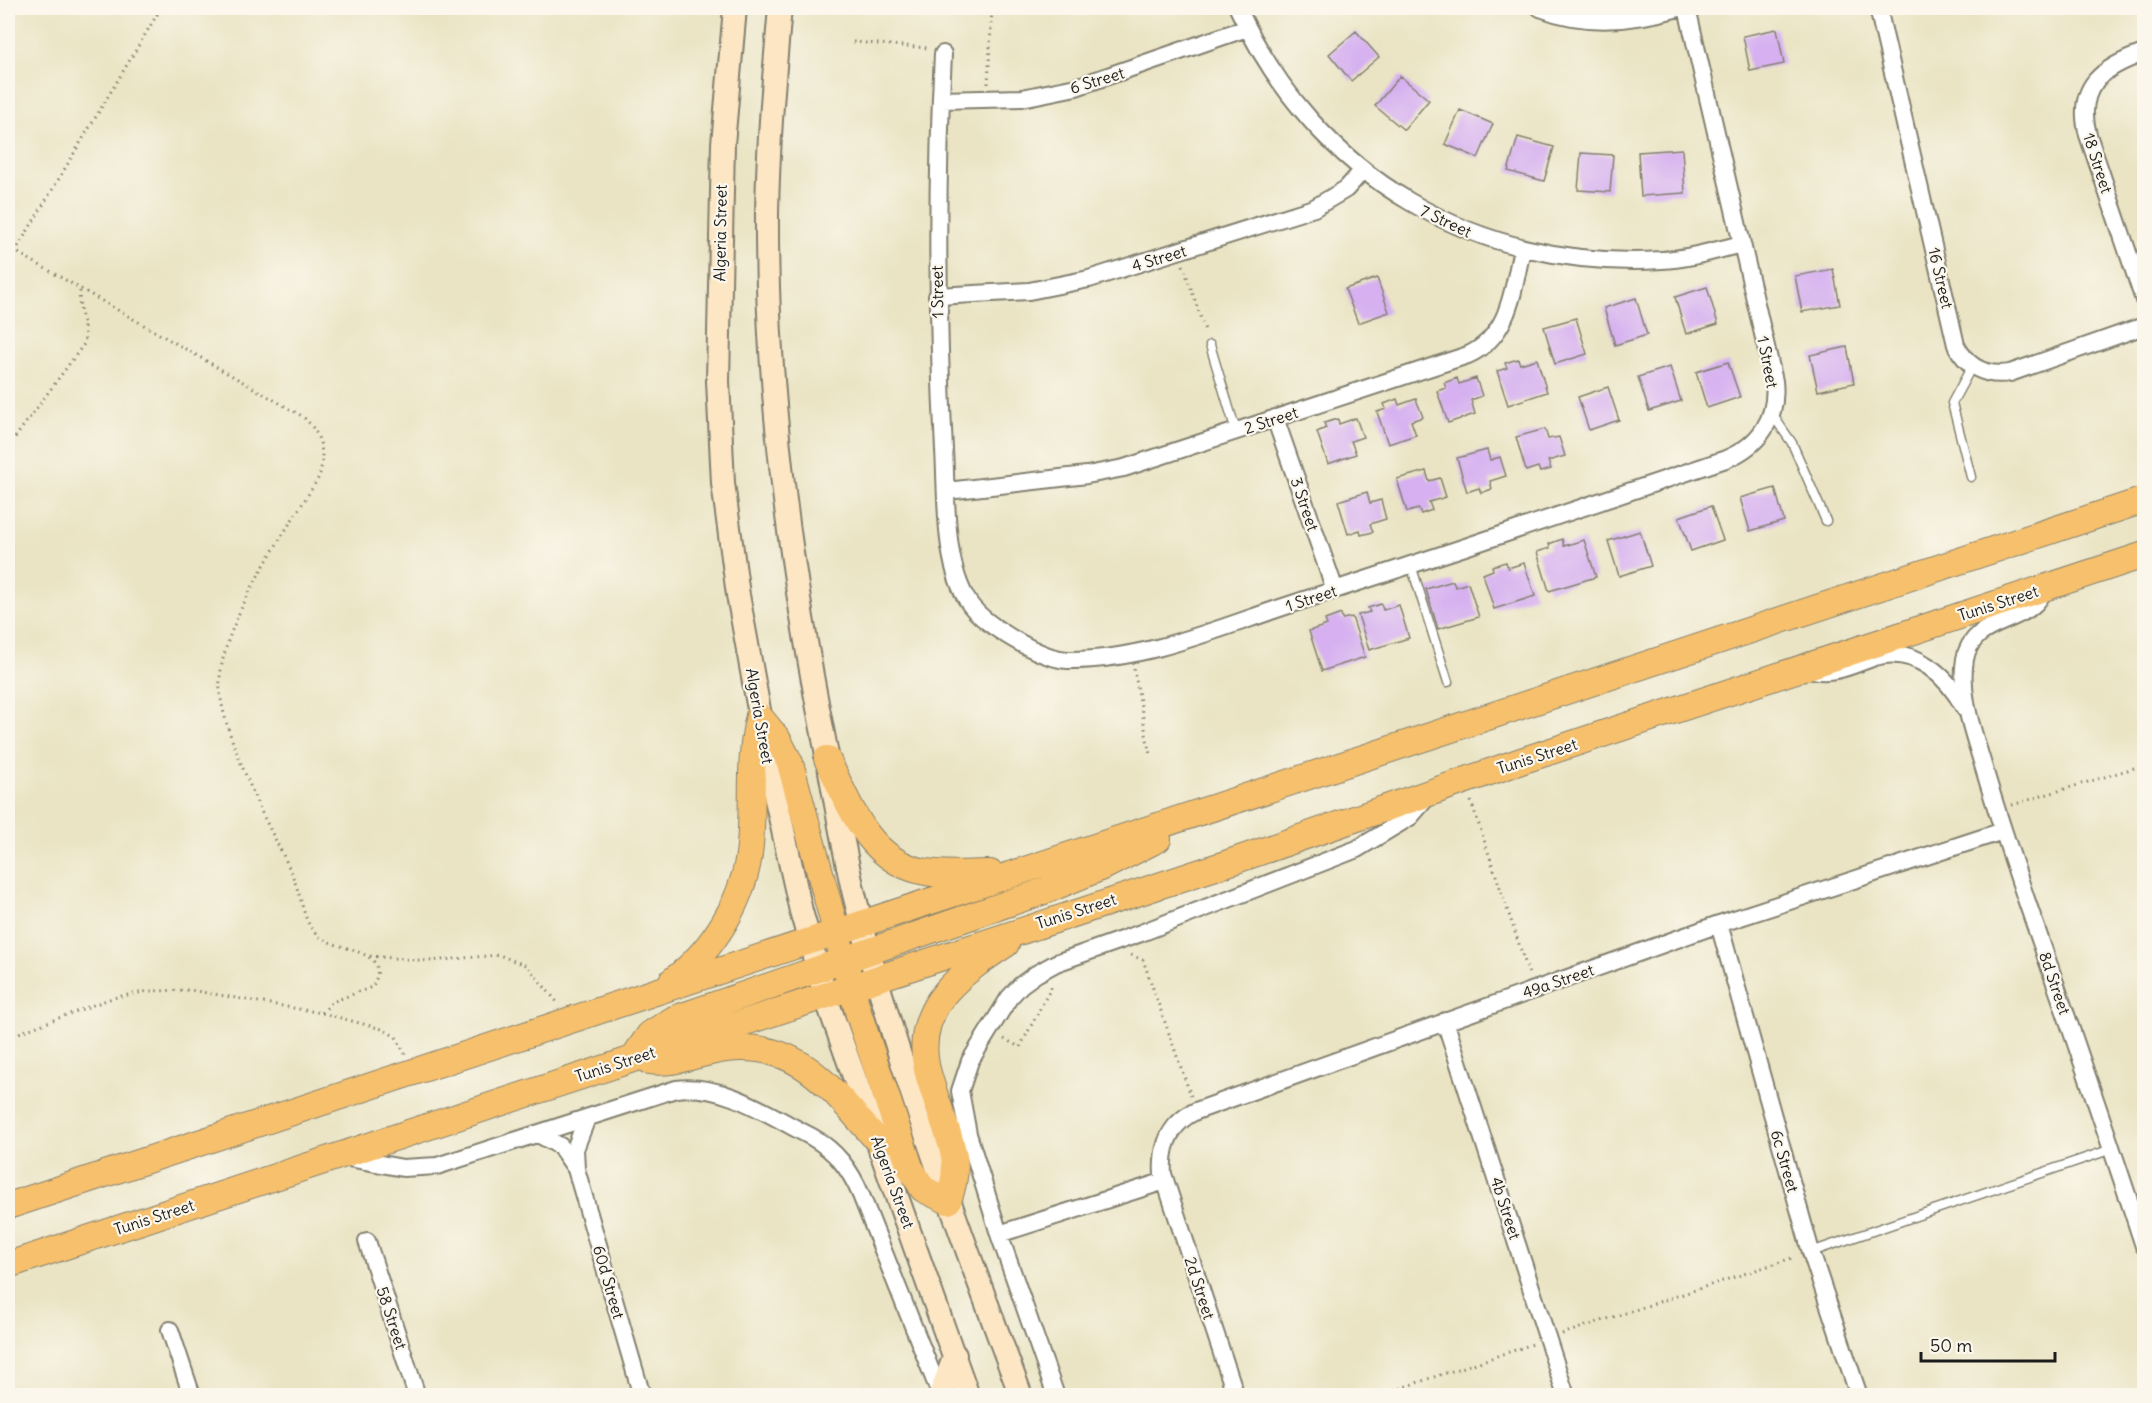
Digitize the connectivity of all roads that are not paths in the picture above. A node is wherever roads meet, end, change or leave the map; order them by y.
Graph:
1 (735, 8) edge
2 (780, 8) edge
3 (1238, 8) edge
4 (1540, 8) edge
5 (1678, 8) edge
6 (1687, 8) edge
7 (1878, 8) edge
8 (1247, 28) junction
9 (2145, 53) edge
10 (943, 54) road end
11 (940, 100) junction
12 (1363, 170) junction
13 (1742, 244) junction
14 (1522, 249) junction
15 (937, 296) junction
16 (2145, 300) edge
17 (2145, 326) edge
18 (1210, 345) dead end
19 (1972, 366) junction
20 (1772, 414) junction
21 (1275, 418) junction
22 (1236, 431) junction
23 (1971, 477) dead end
24 (947, 491) junction
25 (2145, 500) edge
26 (1826, 521) dead end
27 (2145, 555) edge
28 (1411, 565) junction
29 (2045, 587) junction
30 (1335, 590) junction
31 (1803, 667) junction
32 (1448, 682) dead end
33 (759, 716) junction
34 (1970, 719) junction
35 (827, 759) junction
36 (1434, 791) junction
37 (1203, 812) junction
38 (2002, 831) junction
39 (1015, 873) junction
40 (862, 923) junction
41 (1039, 923) junction
42 (1719, 924) junction
43 (836, 932) junction
44 (809, 940) junction
45 (870, 952) junction
46 (844, 961) junction
47 (818, 970) junction
48 (878, 977) junction
49 (851, 986) junction
50 (661, 989) junction
51 (825, 995) junction
52 (1445, 1021) junction
53 (634, 1057) junction
54 (586, 1118) junction
55 (538, 1134) junction
56 (880, 1143) junction
57 (2112, 1149) junction
58 (339, 1157) junction
59 (576, 1169) junction
60 (1165, 1181) junction
61 (948, 1201) junction
62 (8, 1206) edge
63 (999, 1234) junction
64 (367, 1241) dead end
65 (2145, 1246) edge
66 (1811, 1252) junction
67 (8, 1265) edge
68 (170, 1330) dead end
69 (955, 1355) junction
70 (941, 1394) edge
71 (192, 1395) edge
72 (417, 1395) edge
73 (642, 1395) edge
74 (968, 1395) edge
75 (1021, 1395) edge
76 (1056, 1395) edge
77 (1236, 1395) edge
78 (1566, 1395) edge
79 (1859, 1395) edge

1 - 33 main road, Algeria Street
2 - 35 main road
3 - 8 street, 7 Street
4 - 5 street
6 - 13 street, 1 Street
7 - 19 street, 16 Street
8 - 11 street, 6 Street
8 - 12 street, 7 Street
9 - 16 street, 18 Street
10 - 11 street, 1 Street
11 - 15 street, 1 Street
12 - 14 street, 7 Street
12 - 15 street, 4 Street
13 - 14 street, 7 Street
13 - 20 street, 1 Street
14 - 21 street, 2 Street
15 - 24 street, 1 Street
17 - 19 street
18 - 22 lane
19 - 23 lane
20 - 26 lane
20 - 28 street, 1 Street
21 - 22 street, 2 Street
21 - 30 street, 3 Street
22 - 24 street, 2 Street
24 - 30 street, 1 Street
25 - 37 main road
27 - 29 main road, Tunis Street
28 - 30 street, 1 Street
28 - 32 lane
29 - 31 main road, Tunis Street
29 - 34 street, 8d Street
31 - 34 street, 8d Street
31 - 36 main road, Tunis Street
33 - 43 main road
33 - 44 main road, Algeria Street
33 - 50 main road
34 - 38 street, 8d Street
35 - 39 main road
35 - 40 main road
36 - 41 main road, Tunis Street
36 - 63 street
37 - 39 main road
37 - 45 main road
38 - 42 street, 49a Street
38 - 57 street, 8d Street
39 - 40 main road
40 - 43 main road
40 - 45 main road
41 - 48 main road, Tunis Street
41 - 61 main road
42 - 52 street, 49a Street
42 - 66 street, 6c Street
43 - 44 main road
43 - 46 main road
44 - 47 main road, Algeria Street
44 - 50 main road
45 - 46 main road
45 - 48 main road
46 - 47 main road
46 - 49 main road
47 - 51 main road, Algeria Street
47 - 53 main road
48 - 49 main road, Tunis Street
48 - 61 main road
49 - 51 main road, Tunis Street
49 - 61 main road
50 - 62 main road
51 - 53 main road, Tunis Street
51 - 56 main road, Algeria Street
52 - 60 street, 49a Street
52 - 78 street, 4b Street
53 - 56 main road
53 - 58 main road, Tunis Street
54 - 55 street
54 - 59 street, 60d Street
54 - 70 street
55 - 58 street
55 - 59 street, 60d Street
56 - 69 main road, Algeria Street
57 - 65 street, 8d Street
57 - 66 lane
58 - 67 main road, Tunis Street
59 - 73 street, 60d Street
60 - 63 street
60 - 77 street, 2d Street
61 - 75 main road
63 - 76 street
64 - 72 street, 58 Street
66 - 79 street, 6c Street
68 - 71 street
69 - 70 main road
69 - 74 main road, Algeria Street

